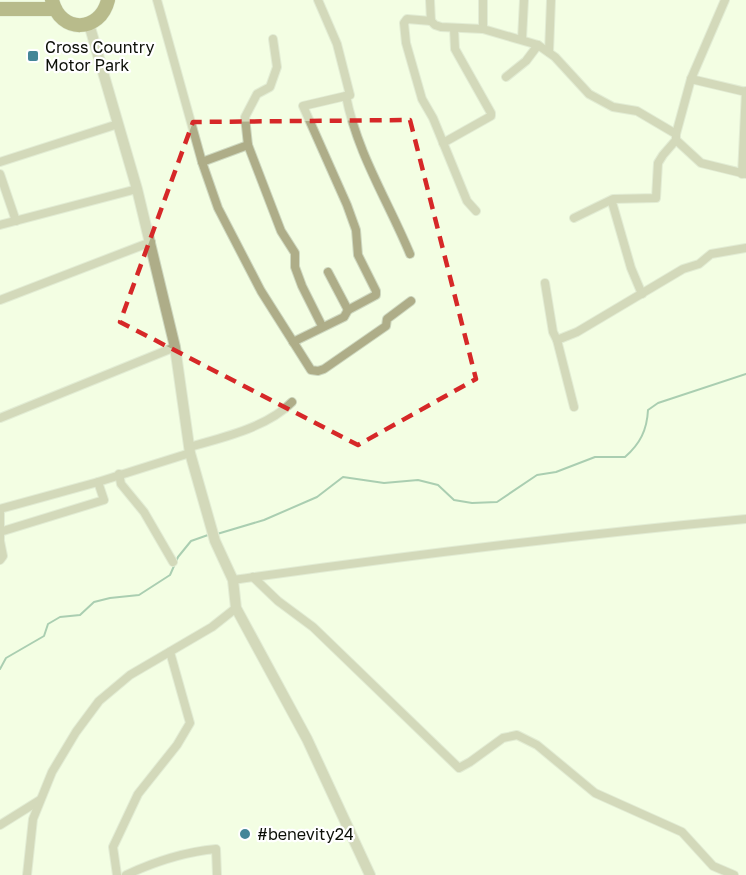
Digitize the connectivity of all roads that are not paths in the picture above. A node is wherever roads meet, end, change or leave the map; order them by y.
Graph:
1 (108, 0) edge
2 (157, 0) edge
3 (318, 0) edge
4 (430, 0) edge
5 (483, 0) edge
6 (525, 0) edge
7 (551, 0) edge
8 (725, 0) edge
9 (54, 5) edge
10 (0, 9) edge
11 (431, 21) junction
12 (89, 24) junction
13 (454, 28) junction
14 (483, 29) junction
15 (273, 39) dead end
16 (522, 39) junction
17 (538, 45) junction
18 (549, 52) junction
19 (506, 77) dead end
20 (691, 79) junction
21 (746, 91) edge
22 (346, 96) junction
23 (118, 124) junction
24 (676, 137) junction
25 (443, 143) junction
26 (248, 145) junction
27 (0, 162) edge
28 (202, 162) junction
29 (0, 174) edge
30 (744, 174) edge
31 (137, 189) junction
32 (612, 202) junction
33 (476, 212) dead end
34 (574, 218) dead end
35 (16, 221) junction
36 (0, 225) edge
37 (151, 242) junction
38 (746, 248) edge
39 (410, 254) dead end
40 (328, 272) dead end
41 (544, 283) dead end
42 (642, 294) junction
43 (0, 300) edge
44 (411, 301) dead end
45 (348, 310) junction
46 (322, 326) junction
47 (557, 340) junction
48 (293, 342) junction
49 (175, 347) junction
50 (292, 402) dead end
51 (574, 407) dead end
52 (0, 418) edge
53 (190, 450) junction
54 (119, 474) junction
55 (98, 482) junction
56 (0, 511) edge
57 (746, 519) edge
58 (0, 532) edge
59 (0, 560) edge
60 (173, 562) dead end
61 (253, 577) junction
62 (233, 580) junction
63 (236, 608) junction
64 (170, 652) junction
65 (41, 800) junction
66 (0, 825) edge
67 (26, 874) edge
68 (117, 875) edge
69 (126, 875) edge
70 (217, 875) edge
71 (370, 875) edge
72 (734, 875) edge

1 - 12 main road
2 - 28 street
3 - 22 street
4 - 11 street
5 - 14 street
6 - 16 street
7 - 18 street
8 - 20 street
9 - 10 main road
9 - 12 main road
11 - 13 street
11 - 25 street
12 - 23 street
13 - 14 street
13 - 25 street
14 - 16 street
15 - 26 street
16 - 17 street
17 - 18 street
17 - 19 street
18 - 24 street
20 - 21 street
20 - 24 street
21 - 30 street
22 - 39 street
22 - 45 street
23 - 27 street
23 - 31 street
24 - 30 street
24 - 32 street
25 - 33 street
26 - 28 street
26 - 46 street
28 - 48 street
29 - 35 street
31 - 35 street
31 - 37 street
32 - 34 street
32 - 42 street
35 - 36 street
37 - 43 street
37 - 49 street
38 - 42 street
40 - 45 street
41 - 47 street
42 - 47 street
44 - 48 street
45 - 46 street
46 - 48 street
47 - 51 street
49 - 52 street
49 - 53 street
50 - 53 street
53 - 54 street
53 - 62 street
54 - 55 street
54 - 60 street
55 - 56 street
55 - 58 street
56 - 58 street
57 - 61 street
58 - 59 street
61 - 62 street
61 - 72 street
62 - 63 street
63 - 64 street
63 - 71 street
64 - 65 street
64 - 68 street
65 - 66 street
65 - 67 street
69 - 70 street

